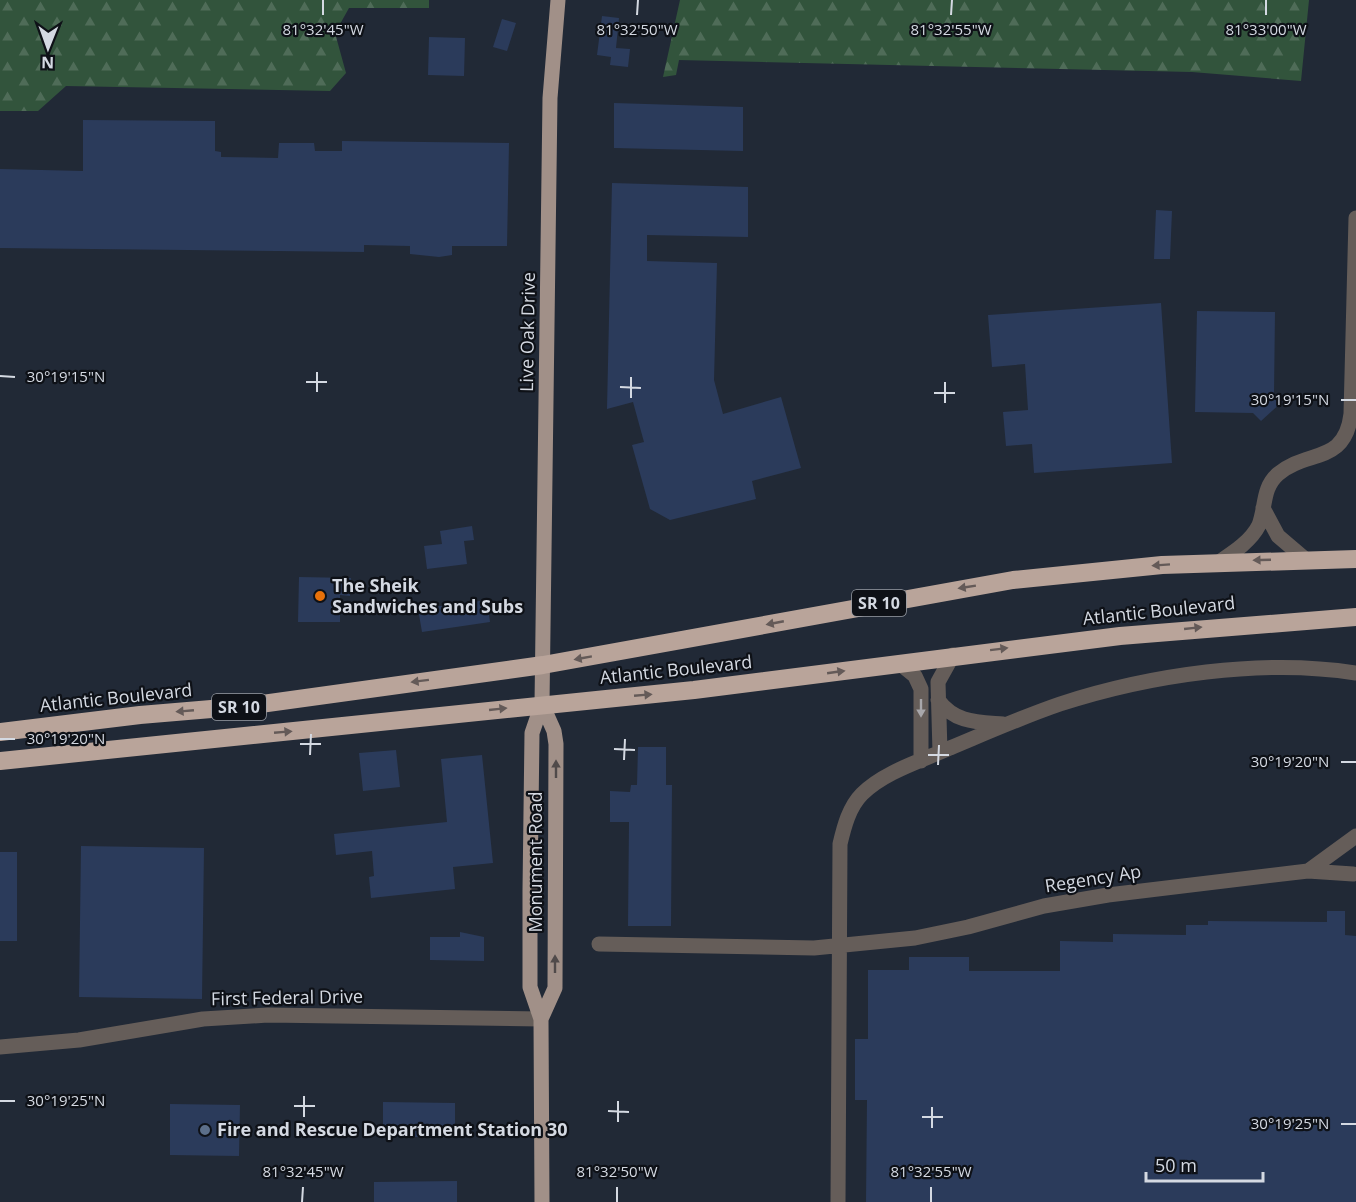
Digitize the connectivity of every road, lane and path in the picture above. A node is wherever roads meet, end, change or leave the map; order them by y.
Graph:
1 (558, 0) edge
2 (1356, 218) edge
3 (1263, 508) junction
4 (1356, 555) edge
5 (1305, 559) junction
6 (1356, 559) edge
7 (1219, 562) junction
8 (1356, 617) edge
9 (953, 655) junction
10 (899, 663) junction
11 (543, 665) junction
12 (1356, 673) edge
13 (938, 700) junction
14 (542, 704) junction
15 (1006, 724) junction
16 (19, 730) junction
17 (0, 732) edge
18 (0, 751) edge
19 (940, 752) junction
20 (0, 761) edge
21 (921, 761) junction
22 (1351, 840) edge
23 (1308, 871) junction
24 (1355, 874) edge
25 (599, 944) dead end
26 (840, 945) junction
27 (541, 1019) junction
28 (0, 1047) edge
29 (542, 1202) edge
30 (838, 1202) edge

1 - 11 main road, Live Oak Drive
2 - 3 street
3 - 5 street
3 - 7 street
4 - 5 main road, Atlantic Boulevard / SR 10
5 - 6 highway, Atlantic Boulevard
5 -> 7 highway, Atlantic Boulevard / SR 10
7 -> 11 highway, Atlantic Boulevard / SR 10
9 -> 8 highway, Atlantic Boulevard / SR 10
9 - 10 highway, Atlantic Boulevard / SR 10
9 - 13 street
14 -> 10 highway, Atlantic Boulevard / SR 10
10 -> 21 street
11 - 14 main road, Monument Road
11 -> 16 highway, Atlantic Boulevard / SR 10
12 - 15 street
13 - 15 street
13 - 19 street
20 -> 14 highway, Atlantic Boulevard / SR 10
14 - 27 main road, Monument Road
27 -> 14 main road, Monument Road
15 - 19 street
16 - 17 highway, Atlantic Boulevard / SR 10
16 - 18 highway
19 - 21 street
21 - 26 street
22 - 23 street, Regency Ap
22 - 24 street, Regency Ap
23 - 24 street
23 - 26 street, Regency Ap
25 - 26 street, Regency Ap
26 - 30 street
27 - 28 street, First Federal Drive
27 - 29 main road, Monument Road

